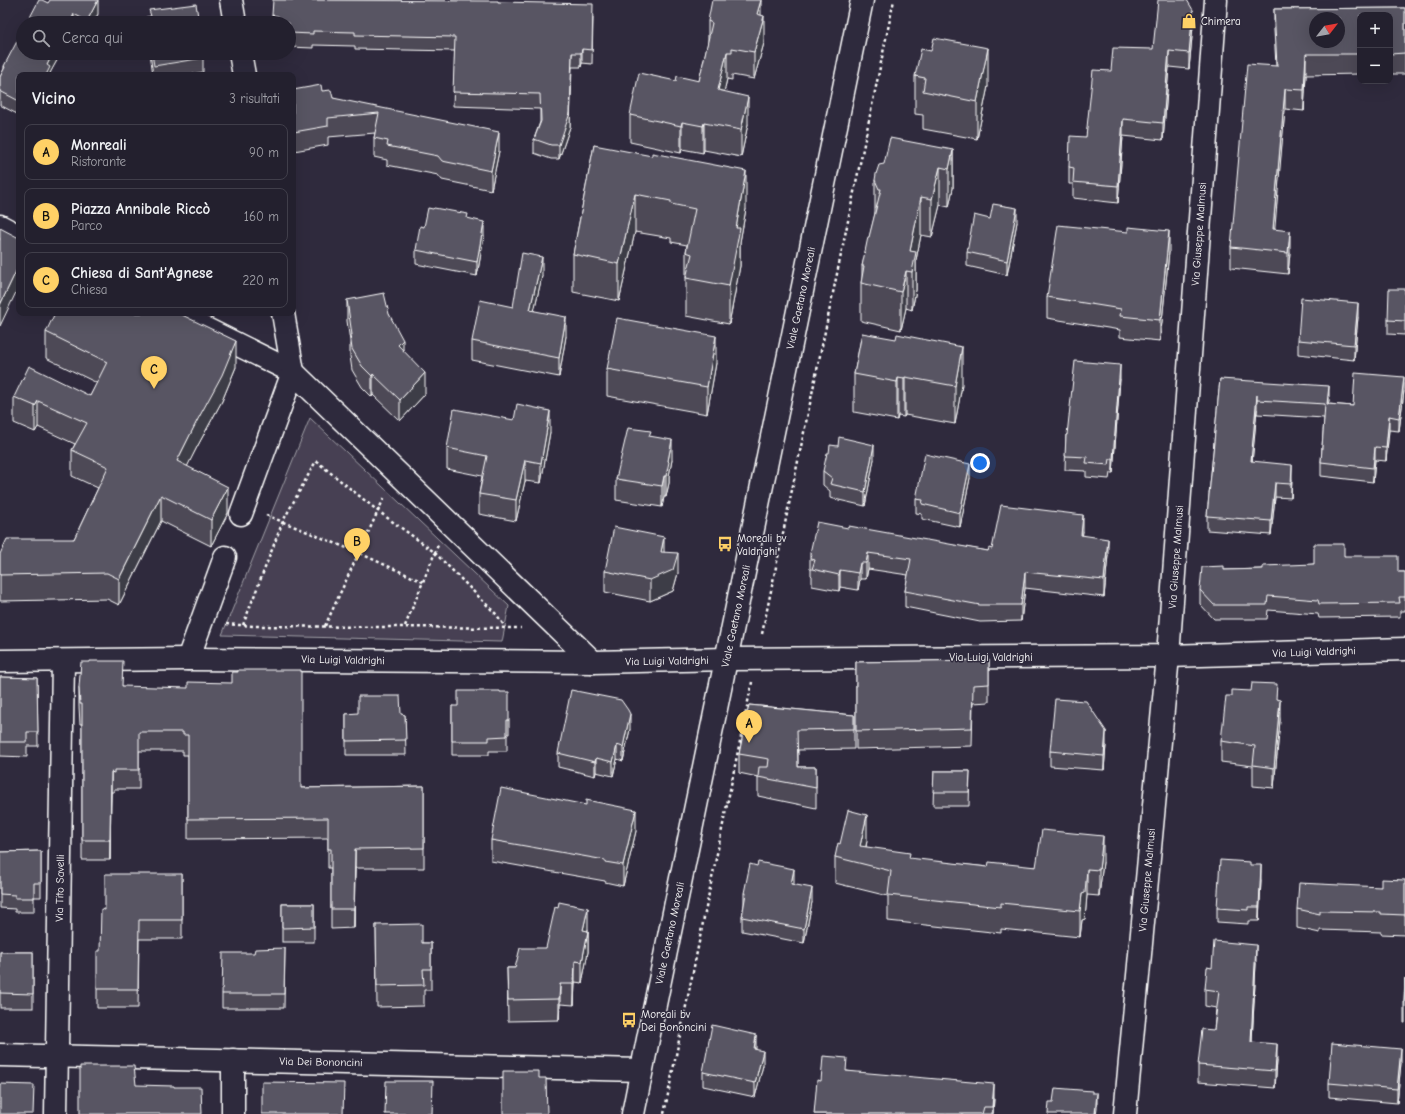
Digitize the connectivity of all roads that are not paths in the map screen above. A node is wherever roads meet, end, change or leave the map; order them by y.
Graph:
1 (231, 0) edge
2 (862, 0) edge
3 (1216, 0) edge
4 (234, 16) edge
5 (241, 60) edge
6 (243, 72) edge
7 (0, 226) edge
8 (16, 234) edge
9 (180, 316) edge
10 (284, 316) edge
11 (293, 372) junction
12 (242, 511) road end
13 (225, 557) dead end
14 (1405, 649) edge
15 (1168, 656) junction
16 (188, 659) junction
17 (727, 659) junction
18 (0, 661) edge
19 (63, 661) junction
20 (593, 662) junction
21 (0, 1055) edge
22 (57, 1056) junction
23 (233, 1060) junction
24 (641, 1070) junction
25 (56, 1114) edge
26 (233, 1114) edge
27 (633, 1114) edge
28 (1125, 1114) edge

1 - 4 street
2 - 17 street, Viale Gaetano Moreali
3 - 15 street, Via Giuseppe Malmusi
5 - 6 street
7 - 8 street
9 - 11 street
10 - 11 street
11 - 12 street
11 - 20 street
13 - 16 street
14 - 15 street, Via Luigi Valdrighi
15 - 17 street, Via Luigi Valdrighi
15 - 28 street, Via Giuseppe Malmusi
16 - 19 street, Via Luigi Valdrighi
16 - 20 street, Via Luigi Valdrighi
17 - 20 street, Via Luigi Valdrighi
17 - 24 street, Viale Gaetano Moreali
18 - 19 street, Via Luigi Valdrighi
19 - 22 street, Via Tito Savelli
21 - 22 street, Via Dei Bononcini
22 - 23 street, Via Dei Bononcini
22 - 25 street, Via Tito Savelli
23 - 24 street, Via Dei Bononcini
23 - 26 street
24 - 27 street, Viale Gaetano Moreali

